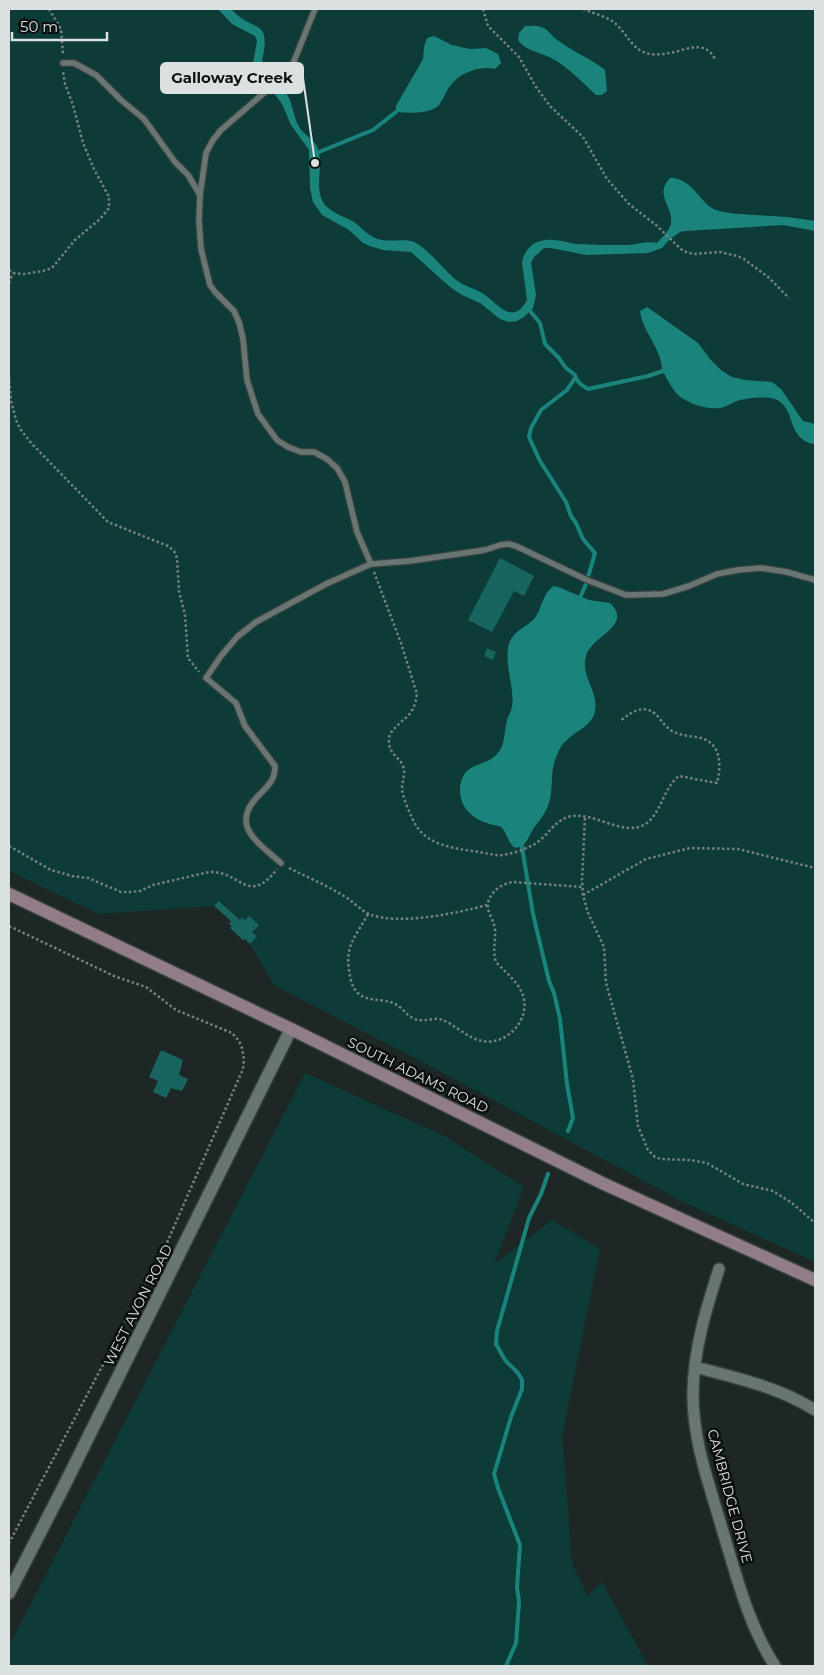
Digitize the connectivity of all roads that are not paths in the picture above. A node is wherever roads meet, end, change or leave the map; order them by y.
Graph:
1 (314, 9) edge
2 (63, 63) road end
3 (200, 195) junction
4 (371, 564) junction
5 (815, 580) edge
6 (281, 864) road end
7 (9, 894) edge
8 (291, 1030) junction
9 (719, 1269) dead end
10 (815, 1280) edge
11 (695, 1367) junction
12 (815, 1410) edge
13 (9, 1593) edge
14 (775, 1666) edge

1 - 3 lane
2 - 3 lane
3 - 4 lane
4 - 5 lane
4 - 6 lane
7 - 8 main road, SOUTH ADAMS ROAD
8 - 10 main road, SOUTH ADAMS ROAD
8 - 13 street, WEST AVON ROAD
9 - 11 street, CAMBRIDGE DRIVE
11 - 12 street
11 - 14 street, CAMBRIDGE DRIVE

